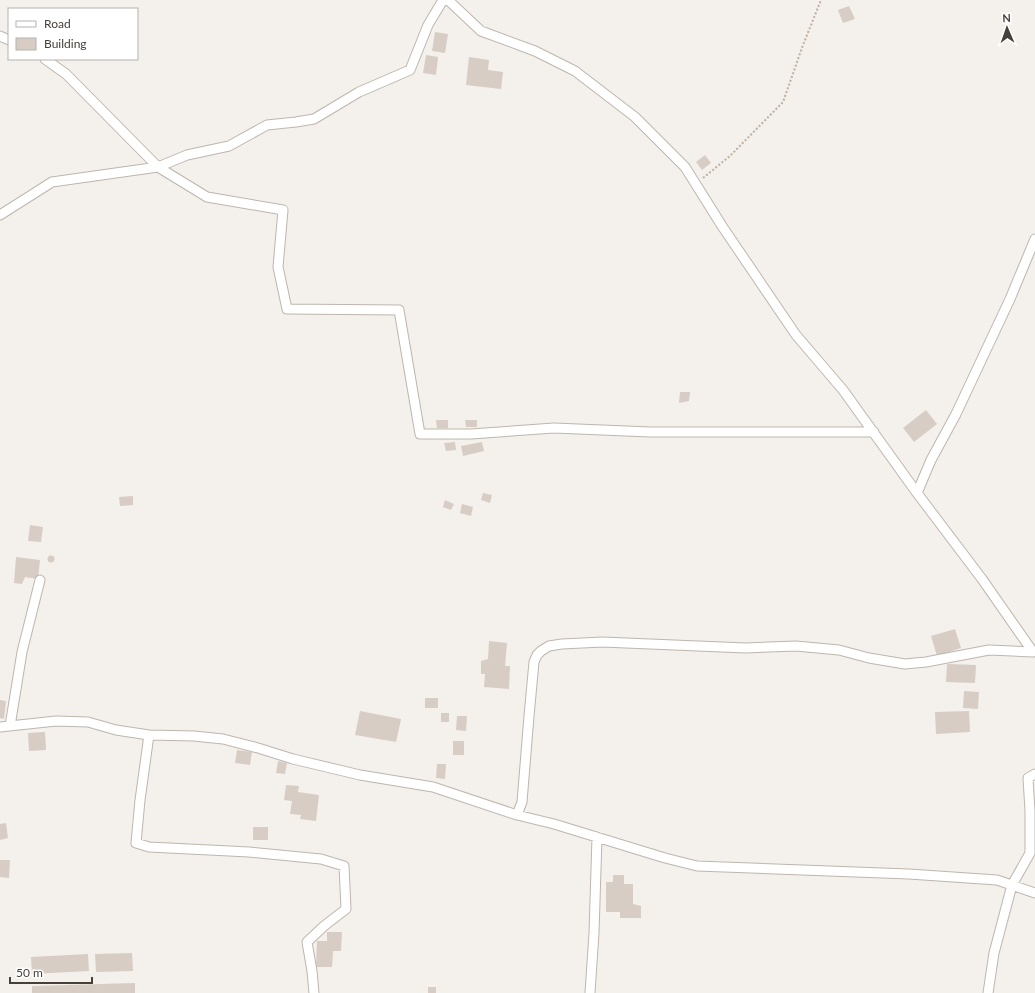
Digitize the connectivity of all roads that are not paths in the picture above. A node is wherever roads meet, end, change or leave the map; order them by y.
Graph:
1 (443, 0) edge
2 (448, 0) edge
3 (46, 60) edge
4 (158, 168) junction
5 (0, 215) edge
6 (1035, 239) edge
7 (874, 432) junction
8 (917, 493) junction
9 (40, 580) dead end
10 (1034, 653) edge
11 (10, 726) junction
12 (0, 727) edge
13 (149, 735) junction
14 (1035, 774) edge
15 (518, 815) junction
16 (597, 837) junction
17 (1012, 885) junction
18 (1035, 893) edge
19 (314, 993) edge
20 (590, 993) edge
21 (988, 993) edge

1 - 4 street
2 - 7 street
3 - 4 street
4 - 5 street
4 - 7 street
6 - 8 street
7 - 8 street
8 - 10 street
9 - 11 street
10 - 15 street
11 - 12 street
11 - 13 street
13 - 15 street
13 - 19 street
14 - 17 street
15 - 16 street
16 - 17 street
16 - 20 street
17 - 18 street
17 - 21 street

